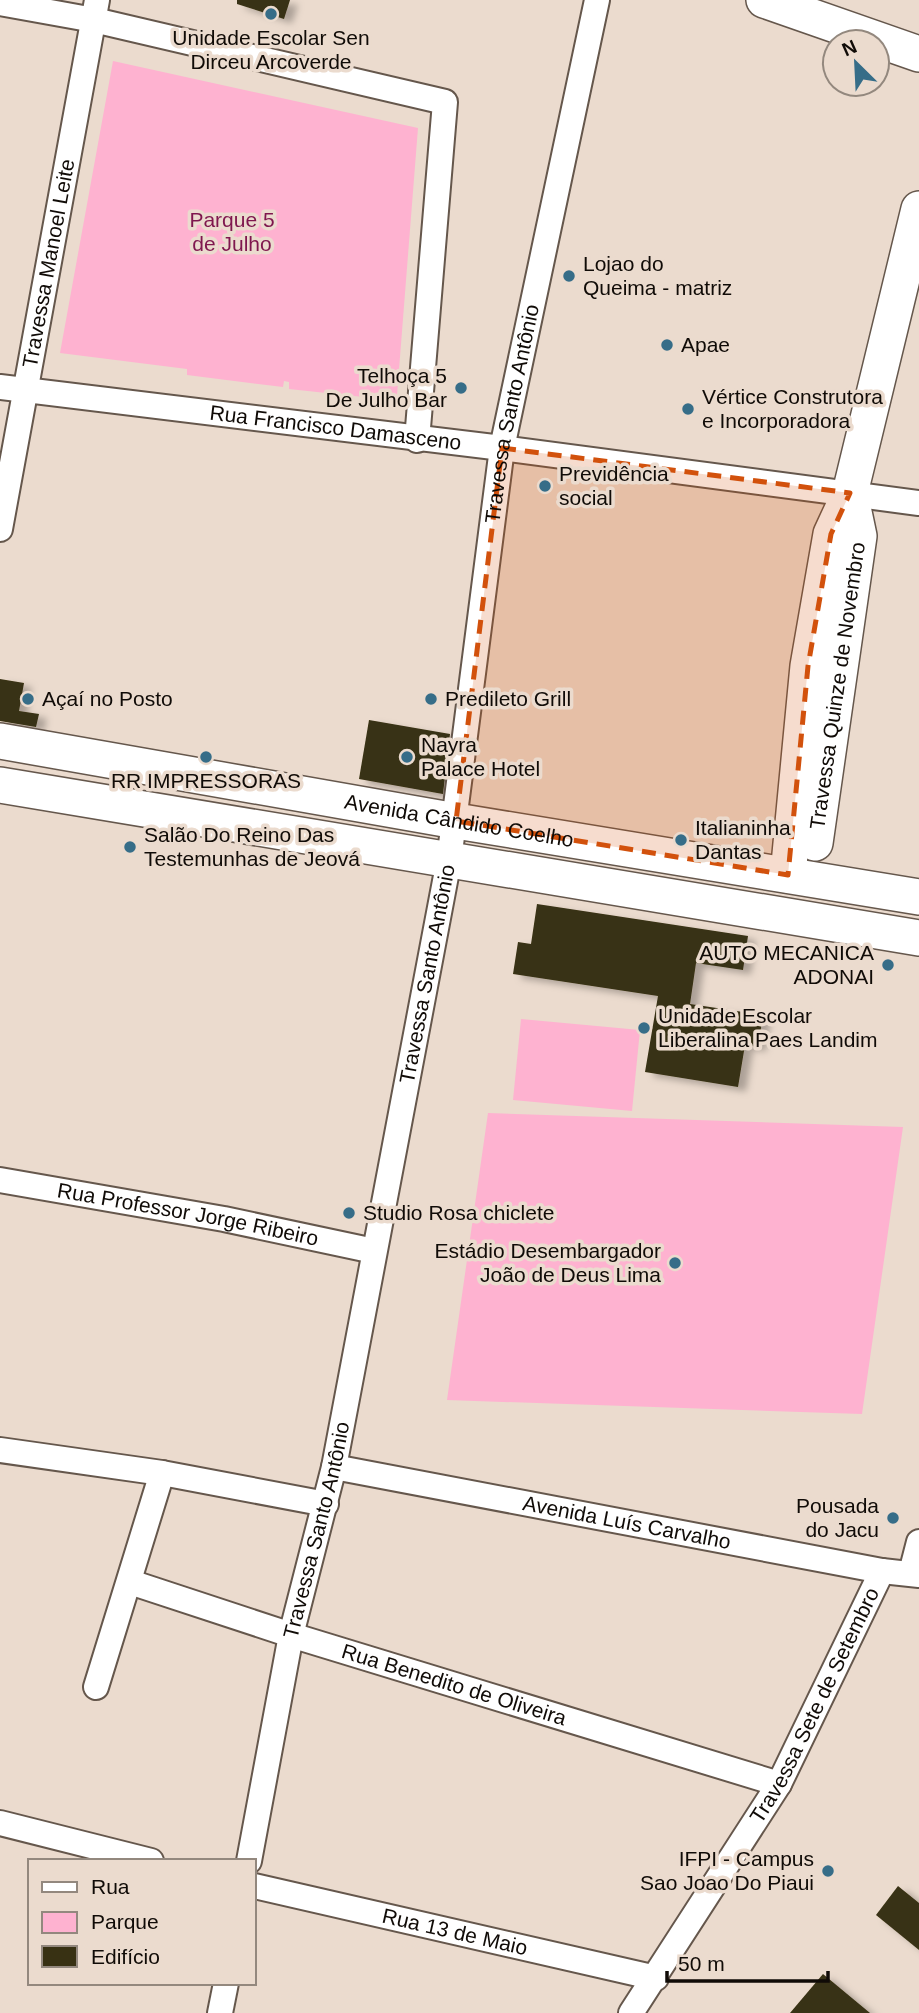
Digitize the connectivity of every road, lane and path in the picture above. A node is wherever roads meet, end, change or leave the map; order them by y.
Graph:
1 (597, 0) edge
2 (764, 0) edge
3 (0, 3) edge
4 (95, 10) edge
5 (919, 54) edge
6 (919, 209) edge
7 (0, 387) edge
8 (27, 390) junction
9 (417, 440) junction
10 (502, 448) junction
11 (850, 494) junction
12 (919, 503) edge
13 (0, 529) edge
14 (0, 741) edge
15 (0, 785) edge
16 (456, 821) junction
17 (449, 860) junction
18 (799, 876) junction
19 (919, 897) edge
20 (919, 938) edge
21 (0, 1180) edge
22 (374, 1251) junction
23 (0, 1450) edge
24 (334, 1467) junction
25 (163, 1473) junction
26 (326, 1504) junction
27 (919, 1542) edge
28 (882, 1572) junction
29 (915, 1574) edge
30 (130, 1582) junction
31 (291, 1635) junction
32 (96, 1687) dead end
33 (779, 1784) junction
34 (0, 1823) edge
35 (143, 1859) edge
36 (249, 1859) edge
37 (256, 1886) edge
38 (656, 1978) junction
39 (226, 1985) edge
40 (220, 2013) edge
41 (631, 2013) edge

1 - 10 street, Travessa Santo Antônio
2 - 5 main road
3 - 4 street
4 - 8 street, Travessa Manoel Leite
4 - 9 street
6 - 11 main road, Travessa Quinze de Novembro
7 - 8 street, Rua Francisco Damasceno
8 - 9 street, Rua Francisco Damasceno
8 - 13 street, Travessa Manoel Leite
9 - 10 street, Rua Francisco Damasceno
10 - 11 street, Rua Francisco Damasceno
10 - 16 street, Travessa Santo Antônio
11 - 12 street, Rua Francisco Damasceno
11 - 18 main road, Travessa Quinze de Novembro
14 - 16 main road, Avenida Cândido Coelho
15 - 17 main road, Avenida Cândido Coelho
16 - 17 street, Travessa Santo Antônio
16 - 18 main road, Avenida Cândido Coelho
17 - 20 main road, Avenida Cândido Coelho
17 - 22 street, Travessa Santo Antônio
18 - 19 main road, Avenida Cândido Coelho
21 - 22 street, Rua Professor Jorge Ribeiro
22 - 24 street, Travessa Santo Antônio
23 - 25 street
24 - 26 street, Travessa Santo Antônio
24 - 28 street, Avenida Luís Carvalho
25 - 26 street
25 - 30 street
26 - 31 street, Travessa Santo Antônio
27 - 29 street
28 - 29 street, Avenida Luís Carvalho
28 - 33 street, Travessa Sete de Setembro
30 - 31 street, Rua Benedito de Oliveira
30 - 32 street
31 - 33 street, Rua Benedito de Oliveira
31 - 36 street, Travessa Santo Antônio
33 - 38 street, Travessa Sete de Setembro
34 - 35 street
37 - 38 street, Rua 13 de Maio
38 - 41 street, Travessa Sete de Setembro
39 - 40 street

